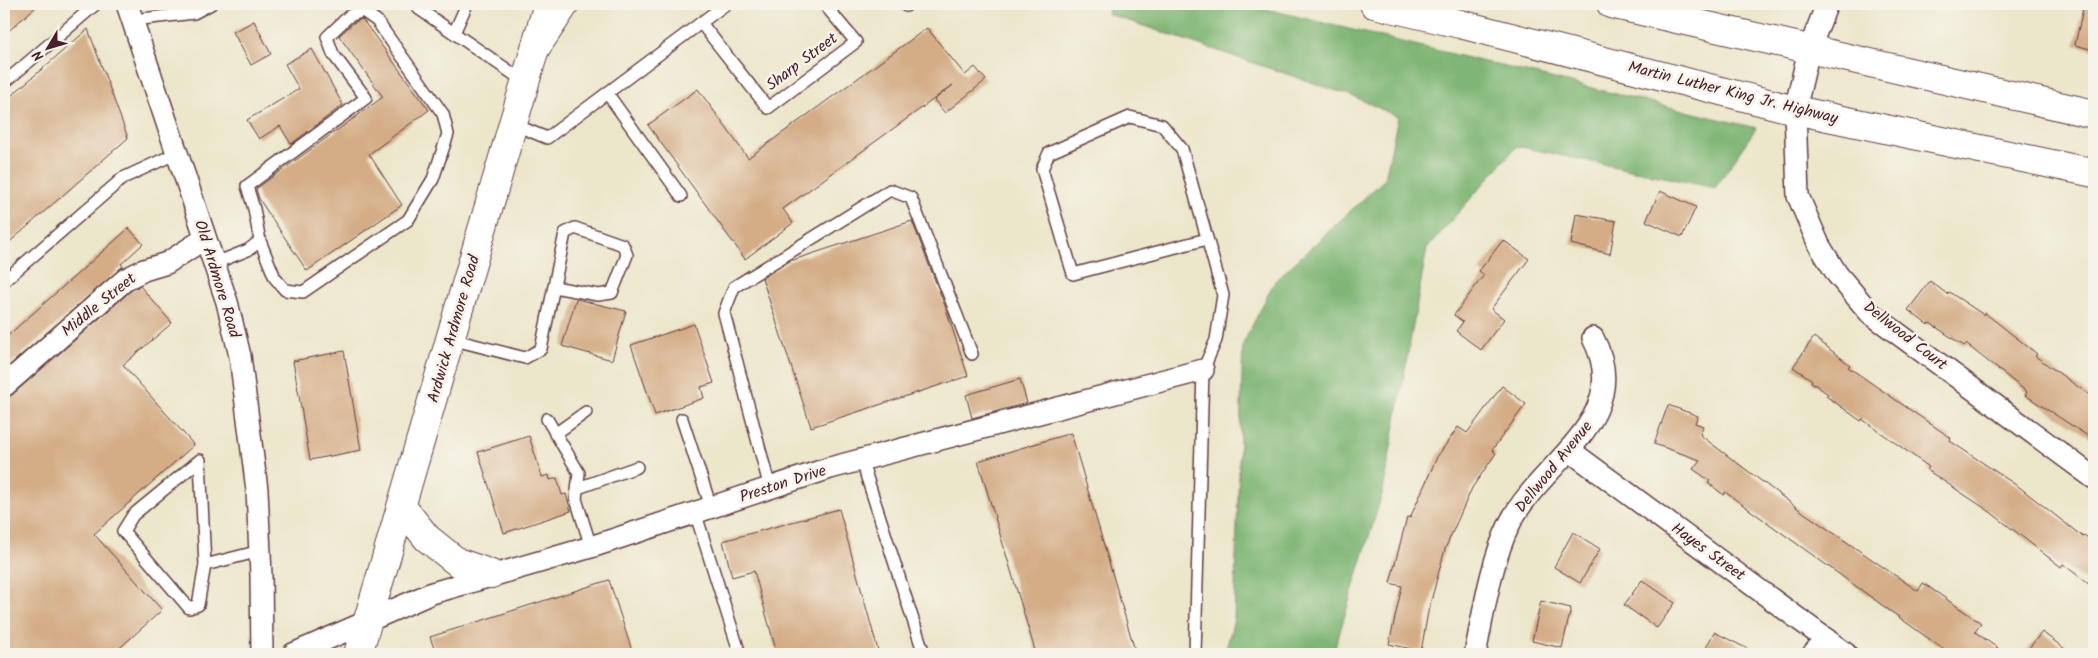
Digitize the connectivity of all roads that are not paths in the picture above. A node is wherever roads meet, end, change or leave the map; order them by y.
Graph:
1 (96, 4) edge
2 (211, 4) edge
3 (416, 4) edge
4 (467, 4) edge
5 (548, 4) edge
6 (565, 4) edge
7 (726, 4) edge
8 (824, 4) edge
9 (1374, 4) edge
10 (1610, 4) edge
11 (1827, 4) edge
12 (130, 12) edge
13 (701, 23) junction
14 (454, 33) junction
15 (535, 49) junction
16 (1809, 50) junction
17 (525, 82) junction
18 (4, 83) edge
19 (607, 93) junction
20 (1795, 110) junction
21 (2094, 114) edge
22 (513, 124) junction
23 (177, 153) junction
24 (2094, 173) edge
25 (681, 196) dead end
26 (204, 239) junction
27 (1207, 239) junction
28 (260, 242) junction
29 (213, 264) junction
30 (4, 280) edge
31 (554, 287) junction
32 (1593, 338) dead end
33 (452, 339) junction
34 (972, 354) dead end
35 (1203, 370) junction
36 (4, 386) edge
37 (586, 412) dead end
38 (547, 419) dead end
39 (682, 419) dead end
40 (556, 434) junction
41 (1569, 450) junction
42 (861, 459) junction
43 (637, 467) dead end
44 (2094, 478) edge
45 (578, 488) junction
46 (770, 488) junction
47 (402, 507) junction
48 (703, 510) junction
49 (591, 547) junction
50 (260, 551) junction
51 (205, 565) junction
52 (491, 574) junction
53 (370, 620) junction
54 (1820, 646) edge
55 (262, 654) edge
56 (293, 654) edge
57 (358, 654) edge
58 (740, 654) edge
59 (924, 654) edge
60 (1195, 654) edge
61 (1475, 654) edge
62 (1846, 654) edge

1 - 18 lane
2 - 12 lane
3 - 14 lane
4 - 14 lane
5 - 15 main road, Ardwick Ardmore Road
6 - 15 main road
7 - 13 lane
8 - 13 lane, Sharp Street
9 - 20 main road, Martin Luther King Jr. Highway
10 - 16 main road
11 - 16 street, Dellwood Court
12 - 23 street, Old Ardmore Road
13 - 19 lane
14 - 17 lane
15 - 17 main road, Ardwick Ardmore Road
16 - 20 street, Dellwood Court
16 - 21 main road
17 - 22 main road, Ardwick Ardmore Road
19 - 22 lane
19 - 25 lane
20 - 24 main road, Martin Luther King Jr. Highway
20 - 44 street, Dellwood Court
22 - 33 main road, Ardwick Ardmore Road
23 - 26 street, Old Ardmore Road
23 - 30 lane
26 - 29 street, Old Ardmore Road
26 - 36 street, Middle Street
27 - 27 lane
27 - 35 lane
28 - 28 lane
28 - 29 lane
29 - 50 street, Old Ardmore Road
31 - 31 lane
31 - 33 lane
32 - 41 street, Dellwood Avenue
33 - 47 main road, Ardwick Ardmore Road
34 - 46 lane
35 - 42 street, Preston Drive
35 - 60 lane
37 - 40 lane
38 - 40 lane
39 - 48 lane
40 - 45 lane
41 - 54 street, Hayes Street
41 - 61 street, Dellwood Avenue
42 - 46 street, Preston Drive
42 - 59 lane
43 - 45 lane
45 - 49 lane
46 - 48 street, Preston Drive
47 - 52 main road
47 - 53 main road, Ardwick Ardmore Road
48 - 49 street, Preston Drive
48 - 58 lane
49 - 52 street, Preston Drive
50 - 51 lane
50 - 55 street, Old Ardmore Road
51 - 51 lane
52 - 53 street, Preston Drive
53 - 56 street, Preston Drive
53 - 57 main road, Ardwick Ardmore Road
54 - 62 street, Hayes Street

